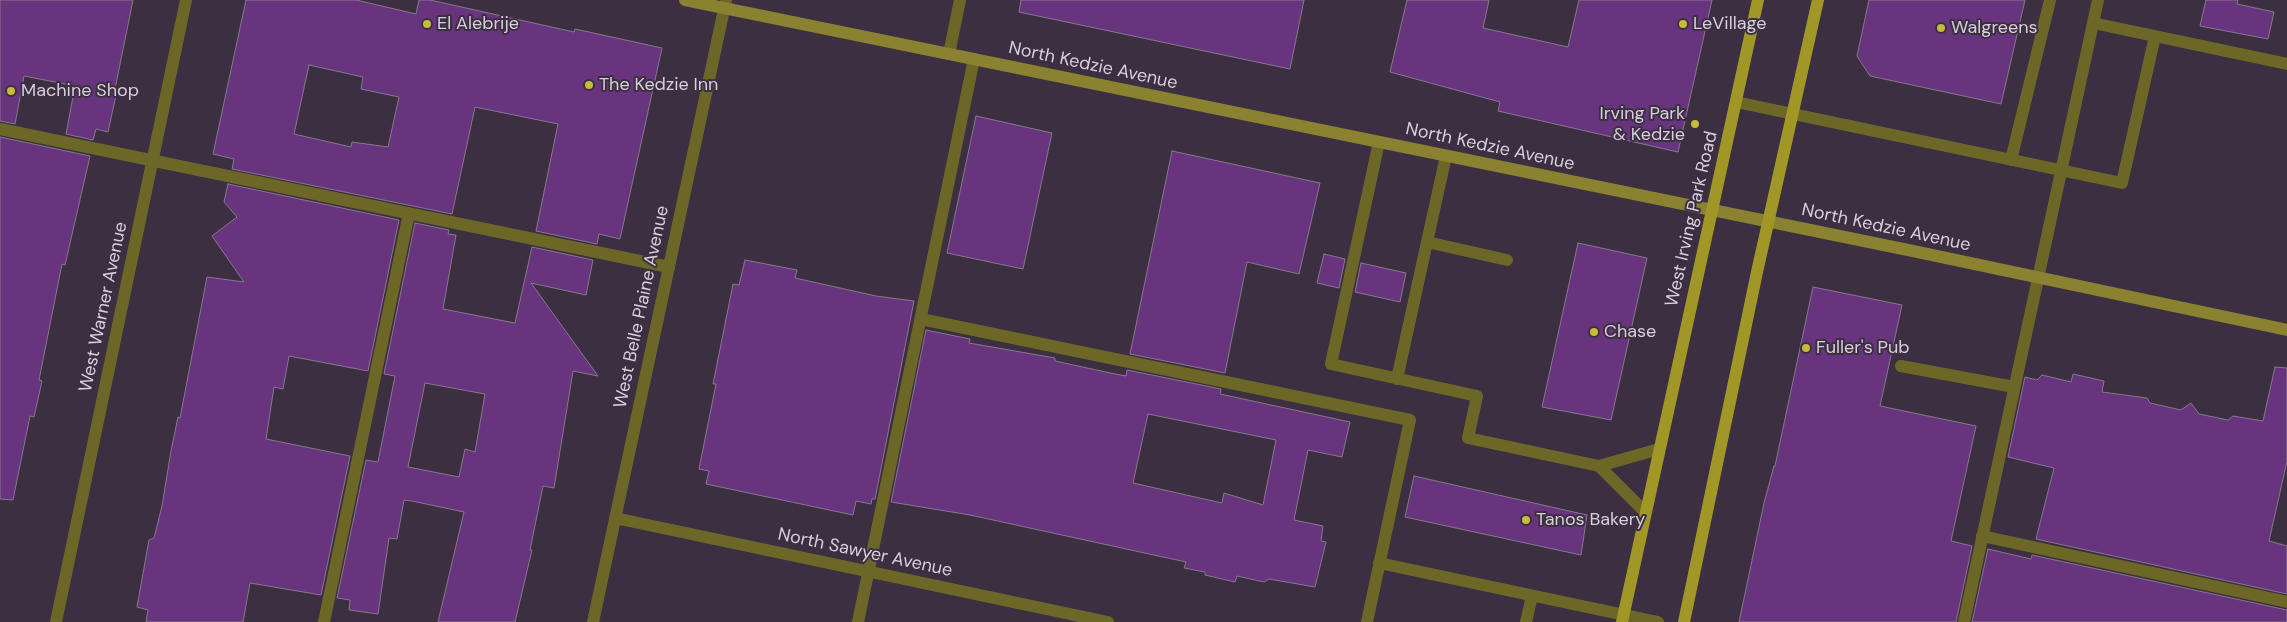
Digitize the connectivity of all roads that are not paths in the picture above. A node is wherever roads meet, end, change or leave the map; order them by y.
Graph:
1 (186, 0) edge
2 (685, 0) edge
3 (960, 0) edge
4 (1758, 0) edge
5 (1818, 0) edge
6 (2050, 0) edge
7 (2098, 0) edge
8 (725, 4) edge
9 (2093, 23) junction
10 (2154, 36) junction
11 (950, 54) junction
12 (974, 59) junction
13 (2287, 64) edge
14 (1736, 102) junction
15 (1792, 114) junction
16 (0, 128) edge
17 (1379, 142) junction
18 (1446, 156) junction
19 (153, 160) junction
20 (2011, 160) junction
21 (2061, 170) junction
22 (1712, 211) junction
23 (409, 213) junction
24 (1768, 222) junction
25 (1427, 242) junction
26 (1507, 260) dead end
27 (669, 267) junction
28 (2038, 278) junction
29 (921, 319) junction
30 (2287, 330) edge
31 (1901, 366) dead end
32 (1397, 379) junction
33 (2014, 387) junction
34 (1658, 449) junction
35 (1599, 466) junction
36 (1645, 512) junction
37 (615, 518) junction
38 (1982, 536) junction
39 (1379, 564) junction
40 (869, 572) junction
41 (1532, 596) junction
42 (2287, 602) edge
43 (1622, 618) edge
44 (56, 622) edge
45 (324, 622) edge
46 (592, 622) edge
47 (858, 622) edge
48 (1108, 622) edge
49 (1367, 622) edge
50 (1526, 622) edge
51 (1658, 622) edge
52 (1684, 622) edge
53 (1964, 622) edge

1 - 19 street, West Warner Avenue
2 - 8 main road, North Kedzie Avenue
3 - 11 street
4 - 14 main road, West Irving Park Road
5 - 15 main road
6 - 20 street
7 - 9 street
8 - 11 main road, North Kedzie Avenue
8 - 27 street, West Belle Plaine Avenue
9 - 10 street
9 - 21 street
10 - 13 street
10 - 21 street
11 - 12 main road, North Kedzie Avenue
12 - 17 main road, North Kedzie Avenue
12 - 29 street
14 - 15 street
14 - 22 main road, West Irving Park Road
15 - 20 street
15 - 24 main road
16 - 19 street
17 - 18 main road, North Kedzie Avenue
17 - 32 street
18 - 22 main road, North Kedzie Avenue
18 - 25 street
19 - 23 street
19 - 44 street, West Warner Avenue
20 - 21 street
21 - 28 street
22 - 24 main road, North Kedzie Avenue
22 - 34 main road, West Irving Park Road
23 - 27 street
23 - 45 street
24 - 28 main road, North Kedzie Avenue
24 - 52 main road
25 - 26 street
25 - 32 street
27 - 37 street, West Belle Plaine Avenue
28 - 30 main road, North Kedzie Avenue
28 - 33 street
29 - 39 street
29 - 40 street
31 - 33 street
32 - 35 street
33 - 38 street
34 - 35 street
34 - 36 main road, West Irving Park Road
35 - 36 street
36 - 43 main road, West Irving Park Road
37 - 40 street, North Sawyer Avenue
37 - 46 street, West Belle Plaine Avenue
38 - 42 street
38 - 53 street
39 - 41 street
39 - 49 street
40 - 47 street
40 - 48 street, North Sawyer Avenue
41 - 43 street
41 - 50 street
43 - 51 street

